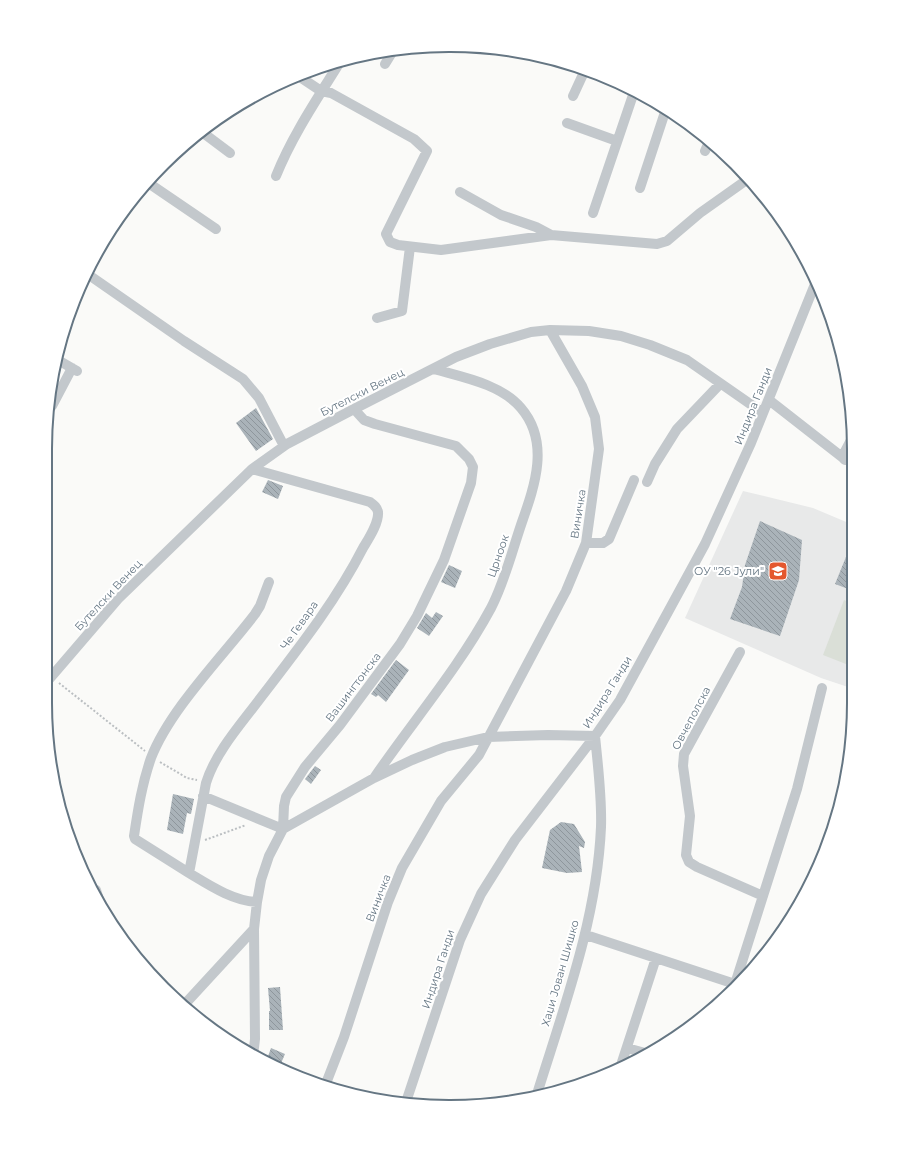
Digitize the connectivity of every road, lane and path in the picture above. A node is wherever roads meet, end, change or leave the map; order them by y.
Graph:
1 (389, 57) edge
2 (385, 64) dead end
3 (335, 69) edge
4 (583, 75) edge
5 (304, 80) edge
6 (321, 91) junction
7 (573, 96) dead end
8 (632, 97) edge
9 (664, 115) edge
10 (567, 123) dead end
11 (206, 135) edge
12 (617, 141) junction
13 (230, 153) dead end
14 (276, 176) dead end
15 (744, 182) edge
16 (152, 186) edge
17 (640, 188) dead end
18 (460, 192) dead end
19 (593, 213) dead end
20 (216, 228) dead end
21 (551, 235) junction
22 (410, 247) junction
23 (92, 277) edge
24 (813, 289) edge
25 (377, 318) dead end
26 (550, 330) junction
27 (62, 363) edge
28 (434, 369) junction
29 (720, 384) junction
30 (769, 400) junction
31 (55, 402) edge
32 (354, 409) junction
33 (763, 413) junction
34 (284, 446) junction
35 (846, 459) edge
36 (252, 469) junction
37 (634, 480) dead end
38 (647, 482) dead end
39 (586, 543) junction
40 (268, 582) dead end
41 (740, 652) dead end
42 (52, 675) edge
43 (52, 683) edge
44 (822, 688) dead end
45 (595, 736) junction
46 (488, 737) junction
47 (152, 757) junction
48 (374, 778) junction
49 (206, 783) junction
50 (203, 796) junction
51 (284, 806) junction
52 (260, 819) junction
53 (298, 822) junction
54 (283, 829) junction
55 (195, 844) junction
56 (189, 873) junction
57 (763, 896) junction
58 (257, 902) junction
59 (254, 929) junction
60 (586, 935) junction
61 (656, 958) junction
62 (740, 974) edge
63 (732, 983) edge
64 (187, 1001) edge
65 (626, 1048) junction
66 (254, 1049) edge
67 (639, 1052) edge
68 (622, 1060) edge
69 (328, 1081) edge
70 (538, 1089) edge
71 (407, 1098) edge

1 - 2 street
3 - 6 street
4 - 7 street
5 - 6 street
6 - 14 street
6 - 22 street
8 - 12 street
9 - 17 street
10 - 12 street
11 - 13 street
12 - 19 street
15 - 21 street
16 - 20 street
18 - 21 street
21 - 22 street
22 - 25 street
23 - 34 street
24 - 30 street, Индира Ганди
26 - 28 street, Бутелски Венец
26 - 29 street, Бутелски Венец
26 - 39 street, Виничка
27 - 31 street
28 - 32 street, Бутелски Венец
28 - 48 street, Црноок
29 - 33 street, Бутелски Венец
29 - 38 street
30 - 33 street, Индира Ганди
30 - 35 street
32 - 34 street, Бутелски Венец
32 - 51 street, Вашингтонска
33 - 45 street, Индира Ганди
34 - 36 street, Бутелски Венец
36 - 42 street, Бутелски Венец
36 - 49 street, Че Гевара
37 - 39 street
39 - 46 street, Виничка
40 - 47 street
41 - 57 street, Овчеполска
43 - 47 path
44 - 57 street
45 - 46 street
45 - 60 street, Хаџи Јован Шишко
45 - 71 street, Индира Ганди
46 - 48 street
46 - 69 street, Виничка
47 - 49 path
47 - 56 street
48 - 53 street
49 - 50 street, Че Гевара
50 - 52 street
50 - 55 street, Че Гевара
51 - 53 street
51 - 54 street, Вашингтонска
52 - 54 street
52 - 55 path
53 - 54 street
54 - 58 street, Вашингтонска
55 - 56 street, Че Гевара
56 - 58 street
57 - 62 street
58 - 59 street, Вашингтонска
59 - 64 street
59 - 66 street, Вашингтонска
60 - 61 street
60 - 70 street, Хаџи Јован Шишко
61 - 63 street
61 - 65 street
65 - 67 street
65 - 68 street

